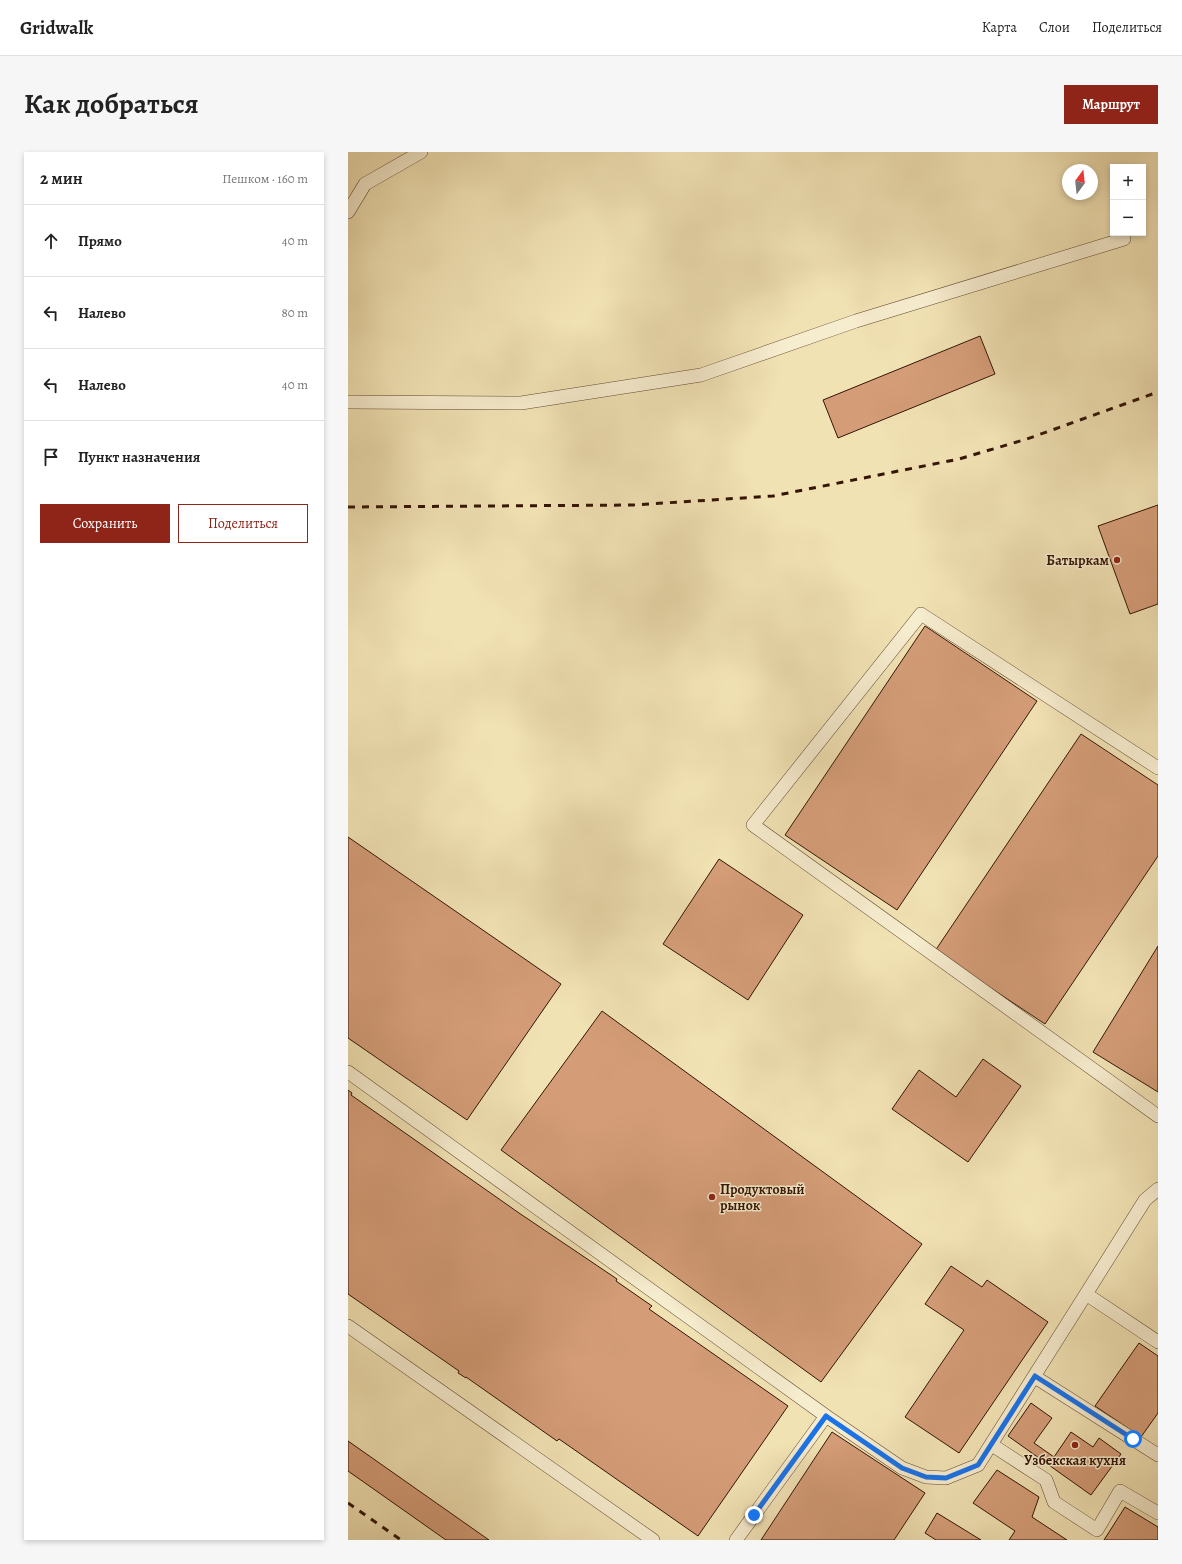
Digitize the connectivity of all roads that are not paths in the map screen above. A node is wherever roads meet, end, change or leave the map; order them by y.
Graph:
1 (421, 152) edge
2 (348, 212) edge
3 (1124, 238) dead end
4 (348, 402) edge
5 (1158, 768) edge
6 (348, 1072) edge
7 (1158, 1116) edge
8 (1158, 1189) edge
9 (1086, 1294) junction
10 (348, 1326) edge
11 (1158, 1342) edge
12 (1035, 1376) junction
13 (826, 1416) junction
14 (992, 1445) junction
15 (1158, 1455) edge
16 (1158, 1513) edge
17 (653, 1540) edge
18 (736, 1540) edge

1 - 2 lane
3 - 4 lane
5 - 7 lane
6 - 13 lane
8 - 9 lane
9 - 11 lane
9 - 12 lane
10 - 17 lane
12 - 14 lane
12 - 15 lane
13 - 14 lane
13 - 18 lane
14 - 16 lane

